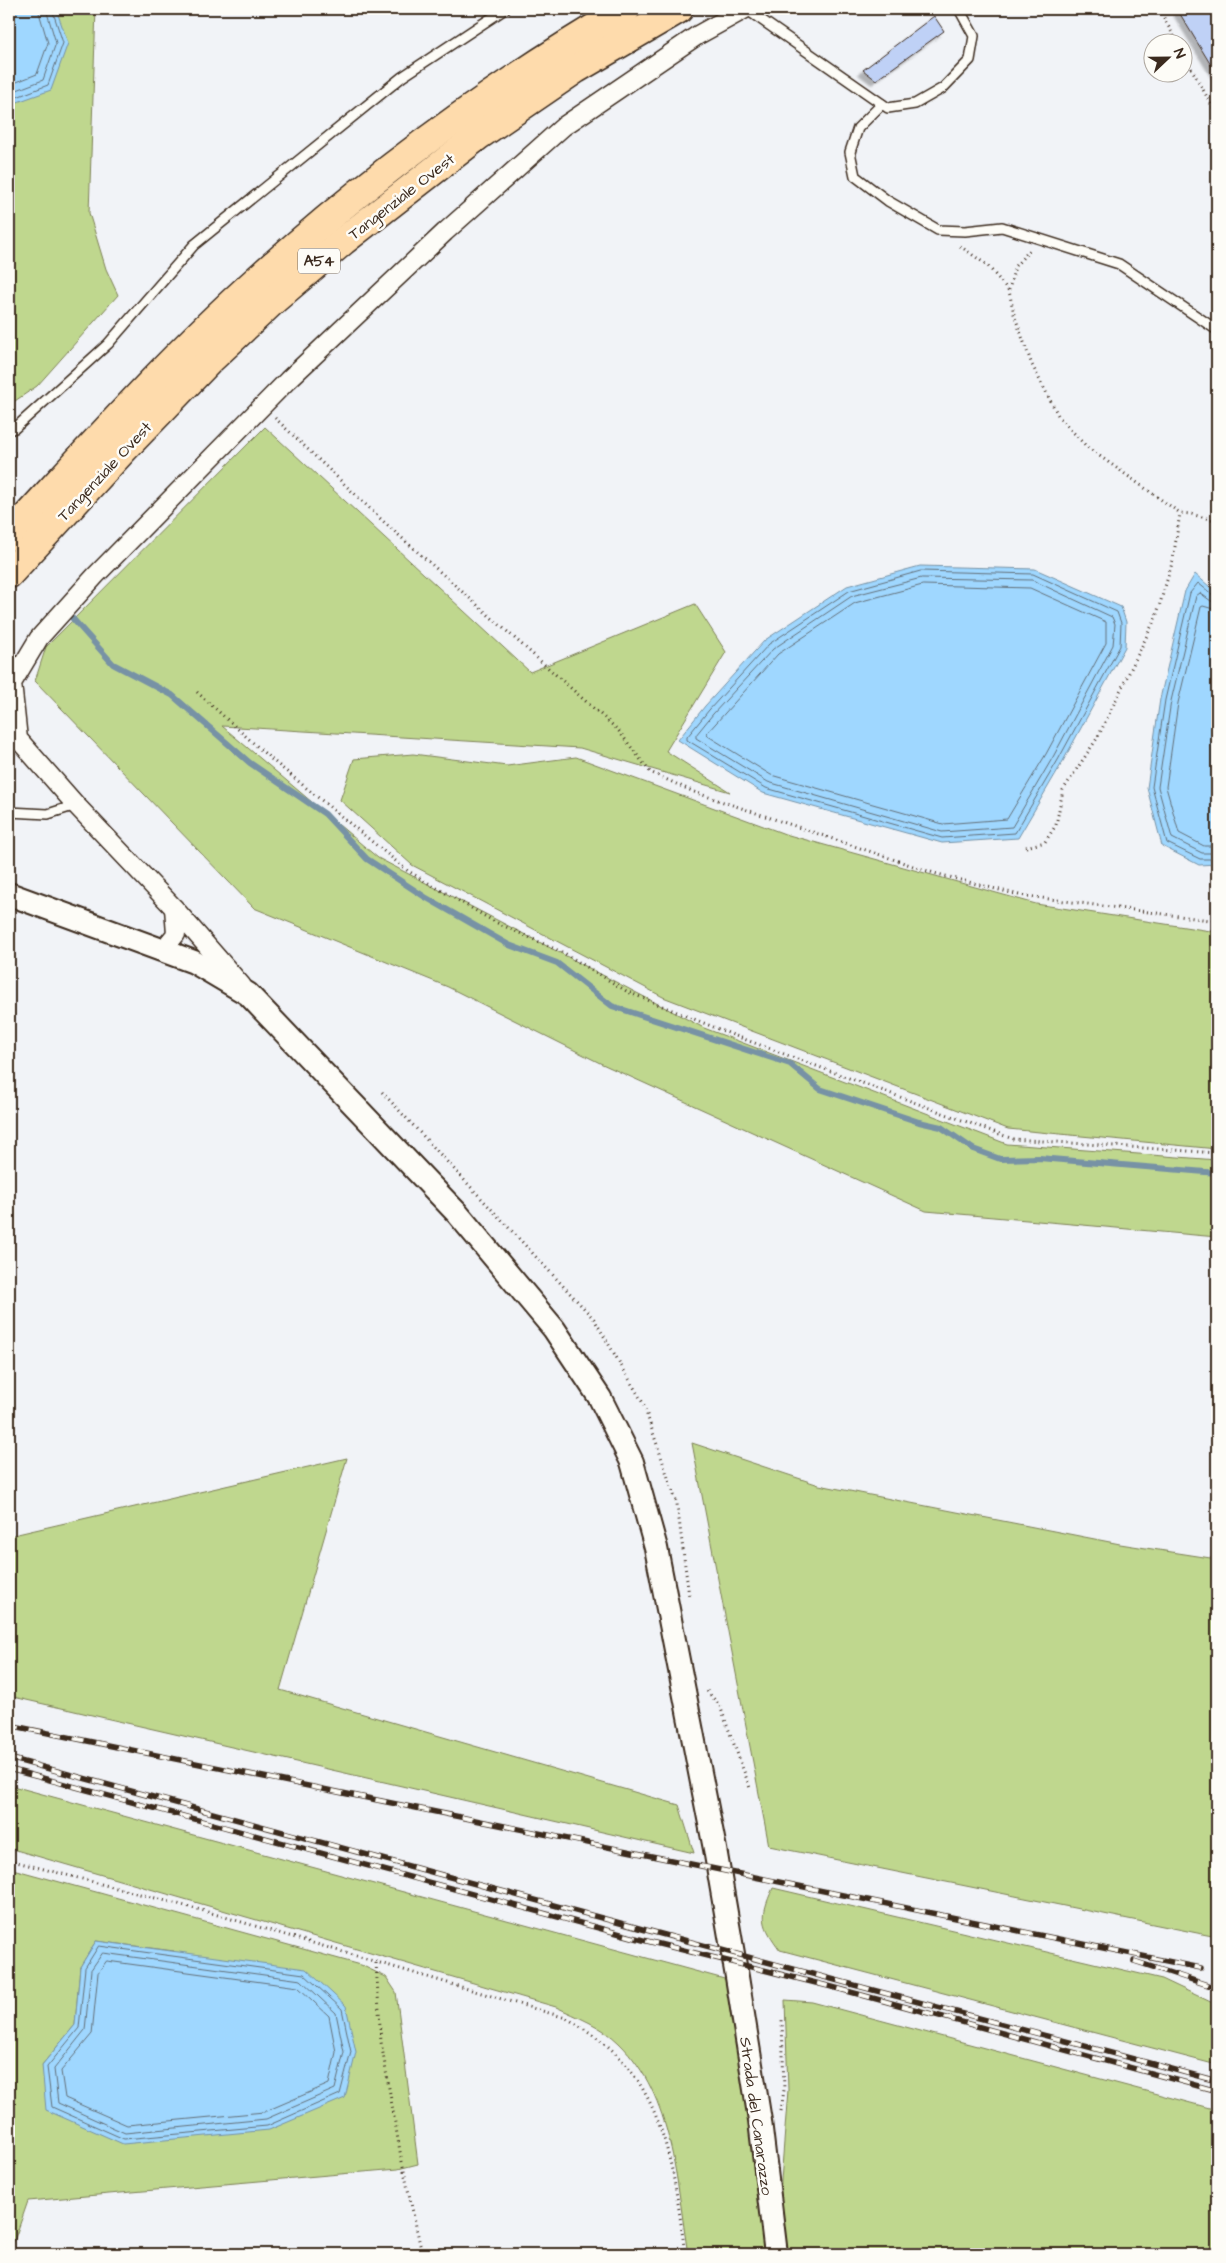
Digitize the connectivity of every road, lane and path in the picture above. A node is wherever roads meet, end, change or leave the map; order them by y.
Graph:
1 (505, 9) edge
2 (626, 9) edge
3 (679, 9) edge
4 (746, 9) edge
5 (959, 9) edge
6 (1159, 9) edge
7 (1172, 32) edge
8 (1194, 73) edge
9 (882, 104) junction
10 (1217, 116) edge
11 (938, 230) junction
12 (1040, 238) junction
13 (1009, 291) junction
14 (1217, 330) edge
15 (262, 406) junction
16 (9, 430) edge
17 (1180, 513) junction
18 (1217, 521) edge
19 (9, 536) edge
20 (9, 574) edge
21 (197, 692) dead end
22 (76, 805) junction
23 (9, 812) edge
24 (1026, 847) dead end
25 (9, 894) edge
26 (174, 908) junction
27 (1217, 921) edge
28 (162, 951) junction
29 (248, 994) junction
30 (1217, 1153) edge
31 (703, 1687) dead end
32 (750, 1788) dead end
33 (9, 1860) edge
34 (376, 1963) junction
35 (422, 2254) edge
36 (685, 2254) edge
37 (776, 2254) edge

1 - 16 lane
2 - 19 highway, Tangenziale Ovest / A54
3 - 20 highway, Tangenziale Ovest / A54
4 - 9 lane
4 - 15 street
5 - 9 lane
6 - 7 path
8 - 10 path
9 - 11 lane
11 - 12 lane
11 - 13 path
12 - 13 path
12 - 14 lane
13 - 17 path
15 - 22 street
15 - 27 path
17 - 18 path
17 - 24 path
21 - 30 path
22 - 23 lane
22 - 26 street
25 - 28 street, Strada del Canarazzo
26 - 28 street
26 - 29 street
28 - 29 street, Strada del Canarazzo
29 - 37 street, Strada del Canarazzo
31 - 32 path
33 - 34 path
34 - 35 path
34 - 36 path

